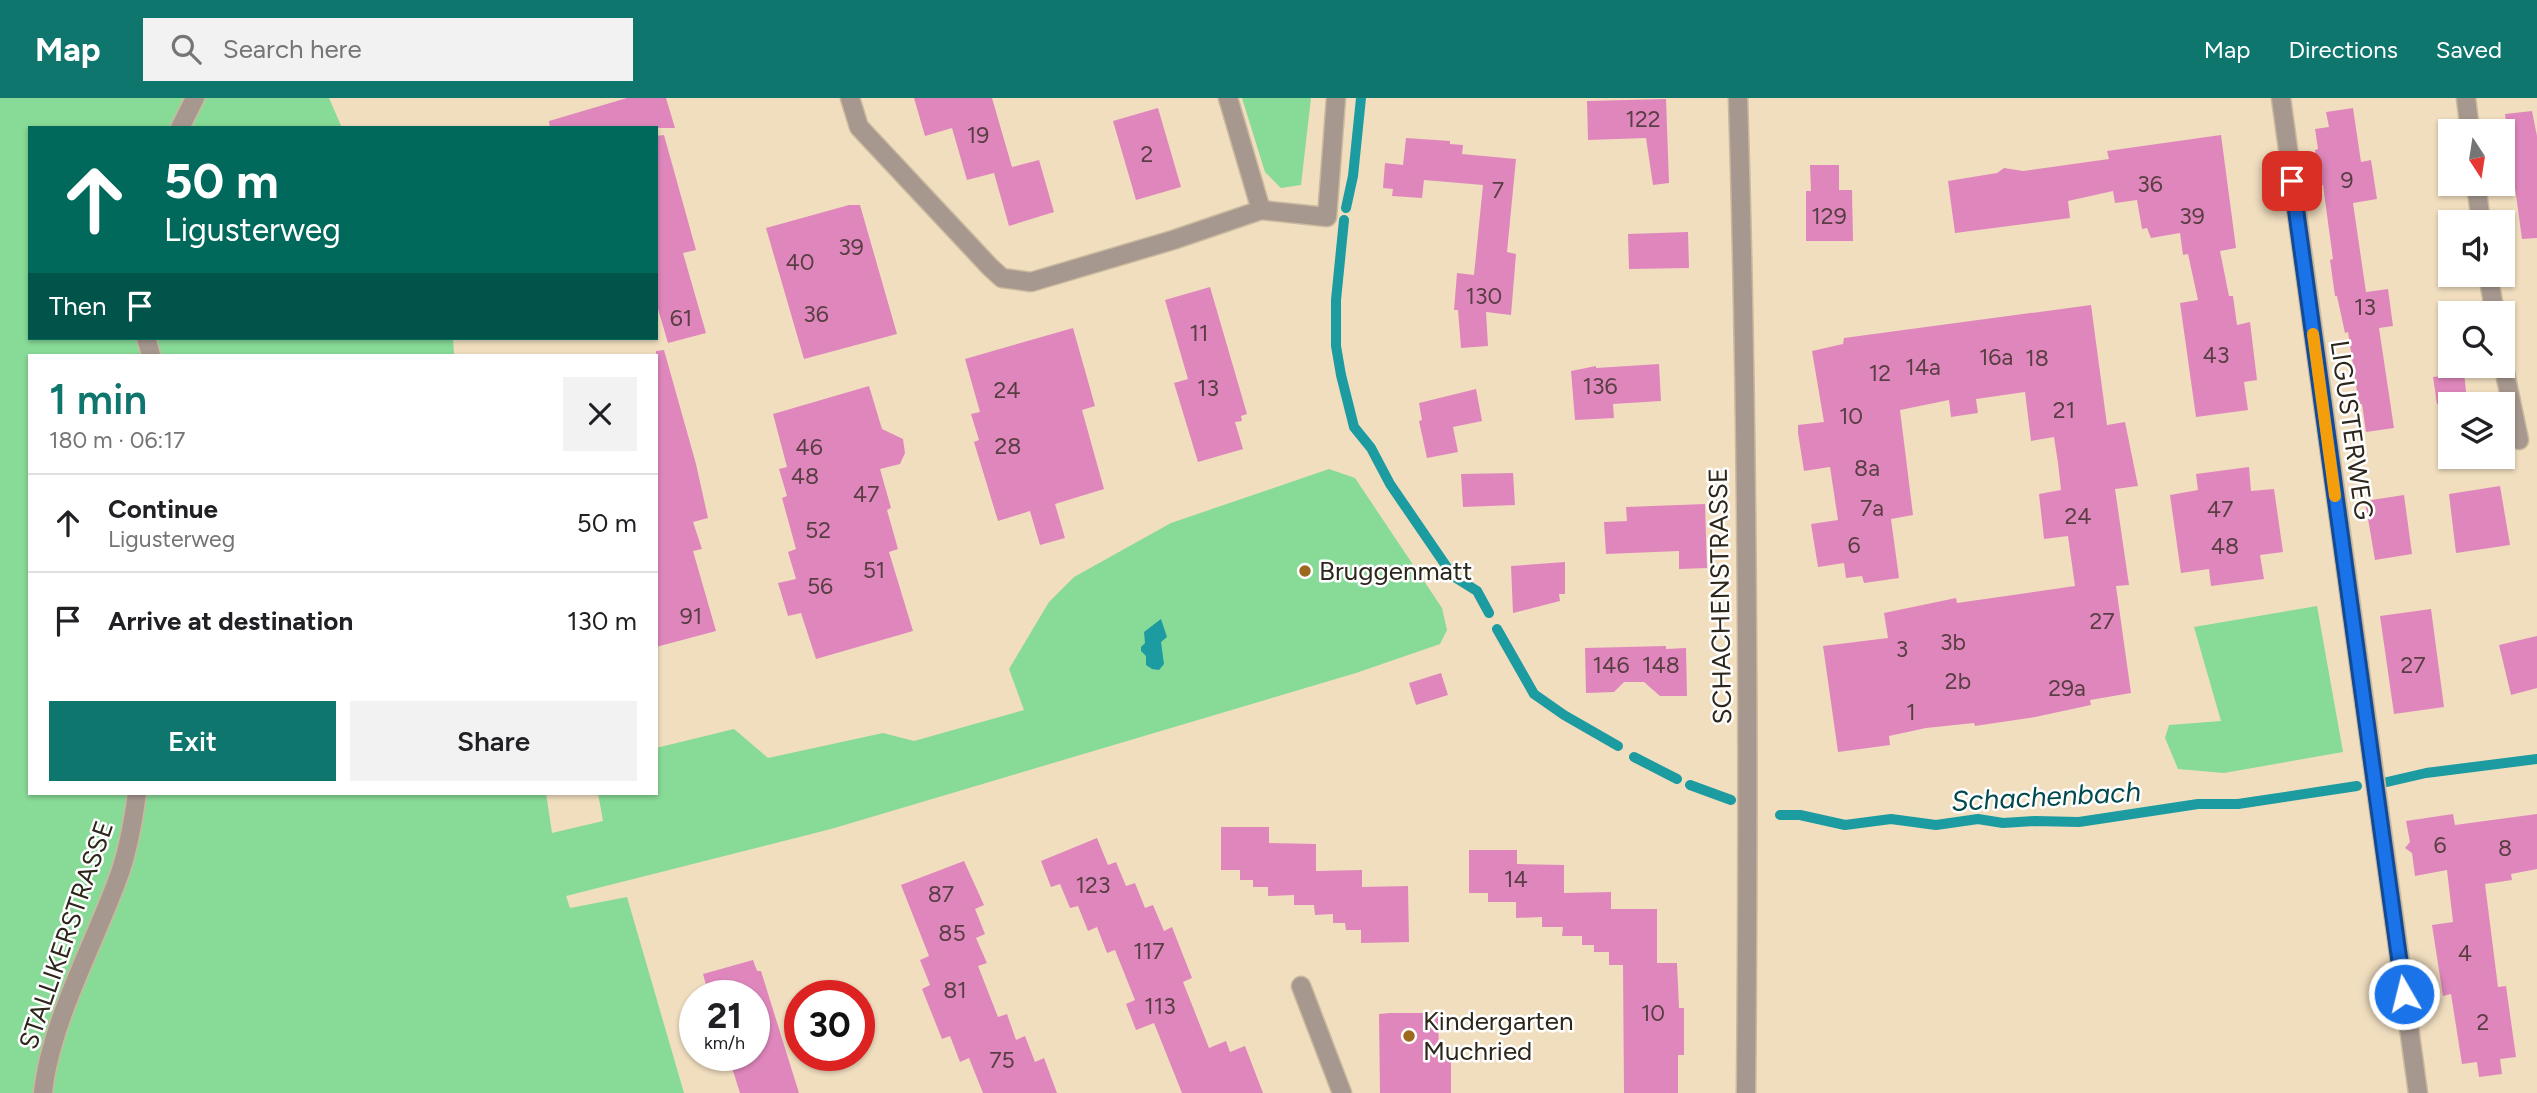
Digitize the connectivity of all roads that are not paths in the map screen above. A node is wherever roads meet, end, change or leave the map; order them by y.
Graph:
1 (195, 98) edge
2 (850, 98) edge
3 (1228, 98) edge
4 (1336, 98) edge
5 (1738, 98) edge
6 (2281, 98) edge
7 (2466, 98) edge
8 (2469, 119) edge
9 (181, 126) edge
10 (1261, 210) junction
11 (2506, 378) edge
12 (2519, 440) dead end
13 (137, 795) edge
14 (1301, 986) dead end
15 (43, 1093) edge
16 (1342, 1093) edge
17 (1746, 1093) edge
18 (2418, 1093) edge

1 - 9 street
2 - 10 street
3 - 10 street
4 - 10 street
5 - 17 street, SCHACHENSTRASSE
6 - 18 street, LIGUSTERWEG
7 - 8 street
11 - 12 street
13 - 15 street, STALLIKERSTRASSE
14 - 16 street

